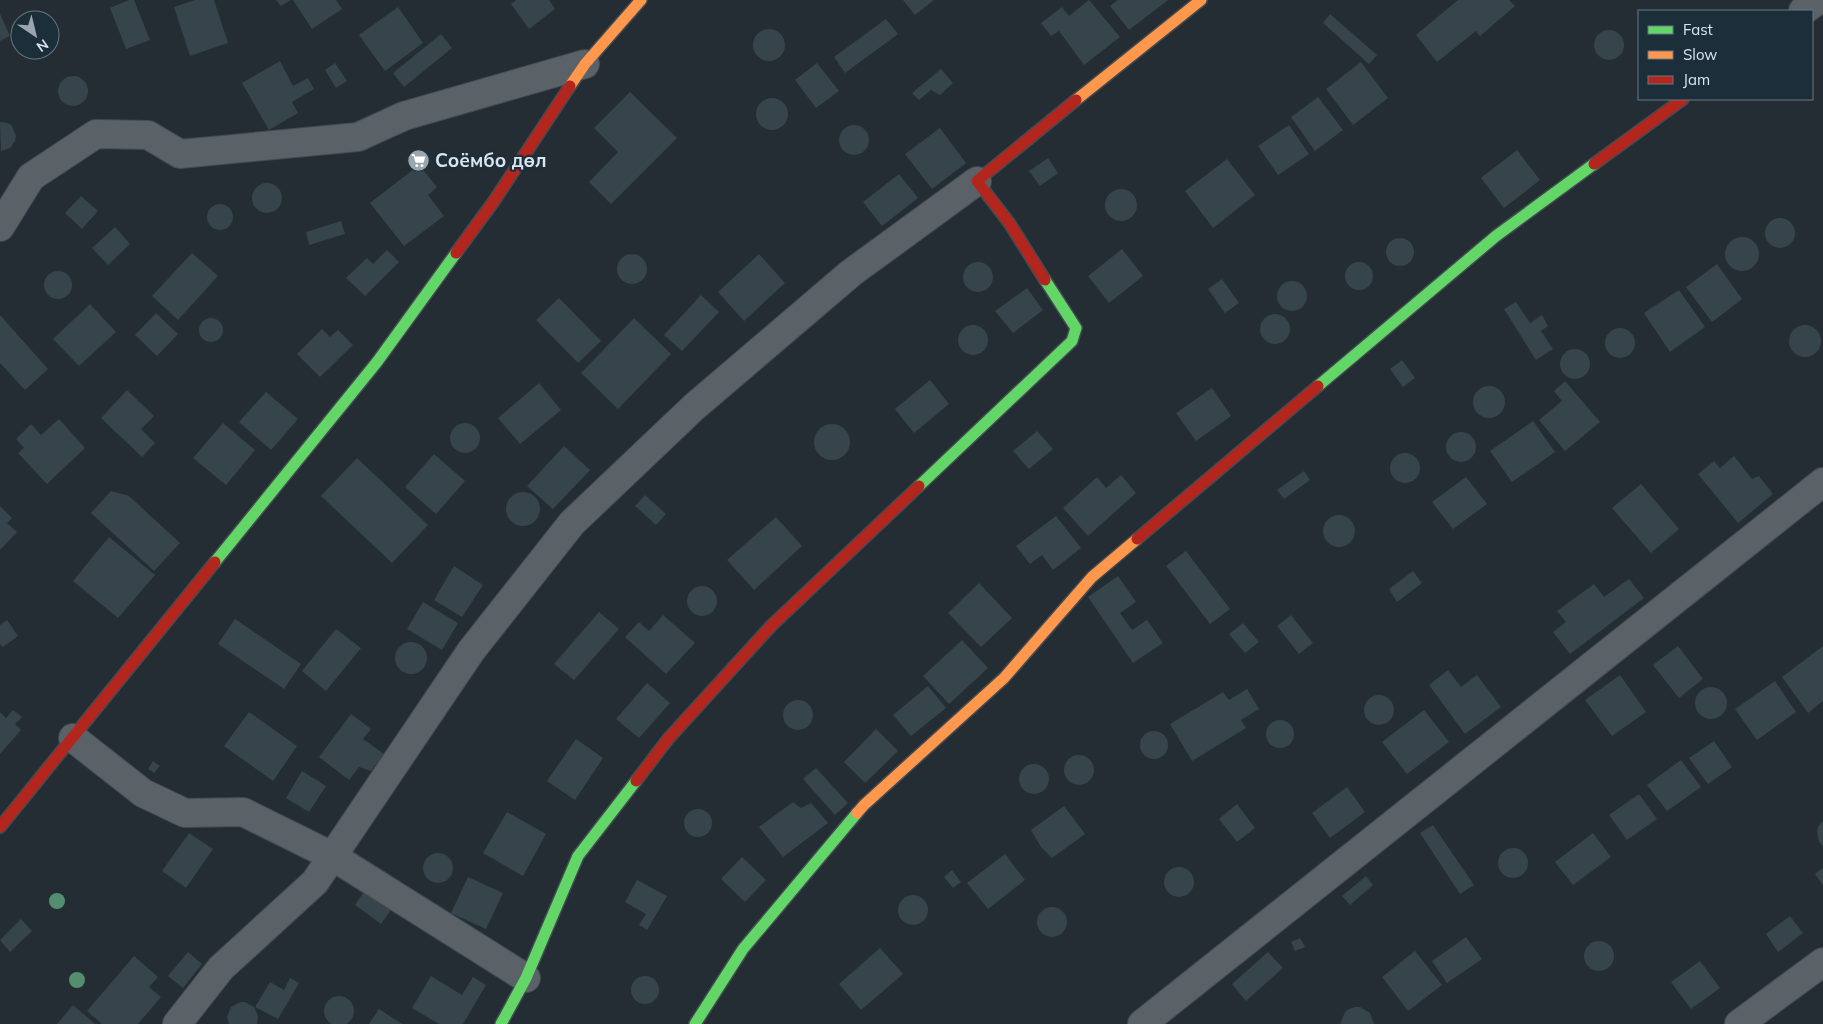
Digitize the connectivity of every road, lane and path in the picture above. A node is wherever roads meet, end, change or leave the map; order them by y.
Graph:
1 (642, 0) edge
2 (1201, 0) edge
3 (1818, 0) edge
4 (1804, 10) edge
5 (584, 64) junction
6 (1682, 100) edge
7 (977, 181) junction
8 (0, 227) edge
9 (1823, 482) edge
10 (73, 738) junction
11 (0, 826) edge
12 (332, 856) junction
13 (1823, 962) edge
14 (526, 978) junction
15 (177, 1024) edge
16 (501, 1024) edge
17 (695, 1024) edge
18 (1142, 1024) edge
19 (1739, 1024) edge

1 - 5 street
2 - 7 street
3 - 4 street
5 - 8 street
5 - 10 street
6 - 17 street
7 - 12 street
7 - 14 street
9 - 18 street
10 - 11 street
10 - 12 street
12 - 14 street
12 - 15 street
13 - 19 street
14 - 16 street

